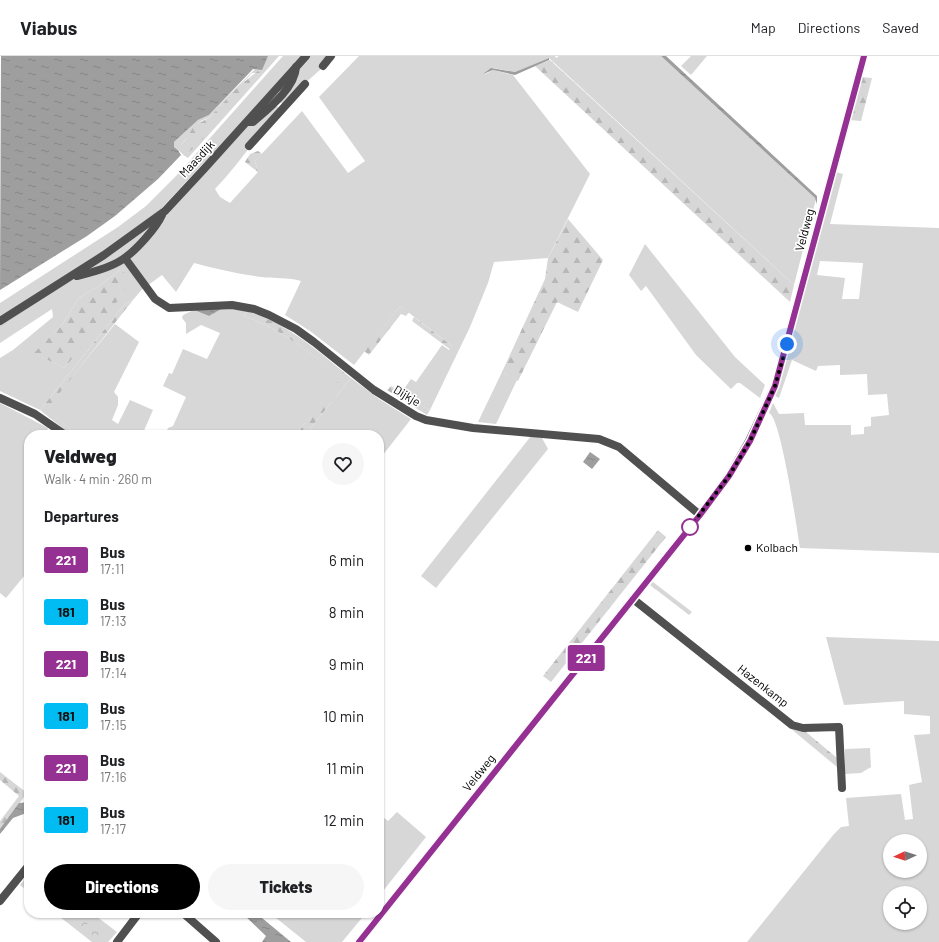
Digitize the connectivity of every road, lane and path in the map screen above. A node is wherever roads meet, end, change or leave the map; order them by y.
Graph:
1 (306, 56) edge
2 (331, 56) edge
3 (864, 56) edge
4 (296, 66) junction
5 (323, 66) dead end
6 (305, 84) dead end
7 (280, 105) junction
8 (245, 123) junction
9 (249, 146) dead end
10 (164, 210) junction
11 (125, 258) junction
12 (72, 276) junction
13 (0, 321) edge
14 (0, 398) edge
15 (58, 430) edge
16 (700, 515) junction
17 (632, 599) junction
18 (842, 788) dead end
19 (24, 871) edge
20 (0, 901) edge
21 (384, 911) edge
22 (136, 918) edge
23 (190, 918) edge
24 (378, 918) edge
25 (117, 942) edge
26 (216, 942) edge
27 (359, 942) edge

1 - 4 street, Maasdijk
2 - 5 street
3 - 16 street, Veldweg
4 - 7 street, Maasdijk
4 - 8 street, Maasdijk
6 - 7 street, Maasdijk
7 - 8 street, Maasdijk
7 - 9 street, Maasdijk
8 - 10 street, Maasdijk
10 - 11 street, Maasdijk
10 - 12 street, Maasdijk
11 - 12 street, Maasdijk
11 - 16 street, Dijkje
12 - 13 street, Maasdijk
14 - 15 street
16 - 17 street, Veldweg
17 - 18 street, Hazenkamp
17 - 21 street, Veldweg
19 - 20 street
22 - 25 street
23 - 26 street
24 - 27 street, Veldweg

